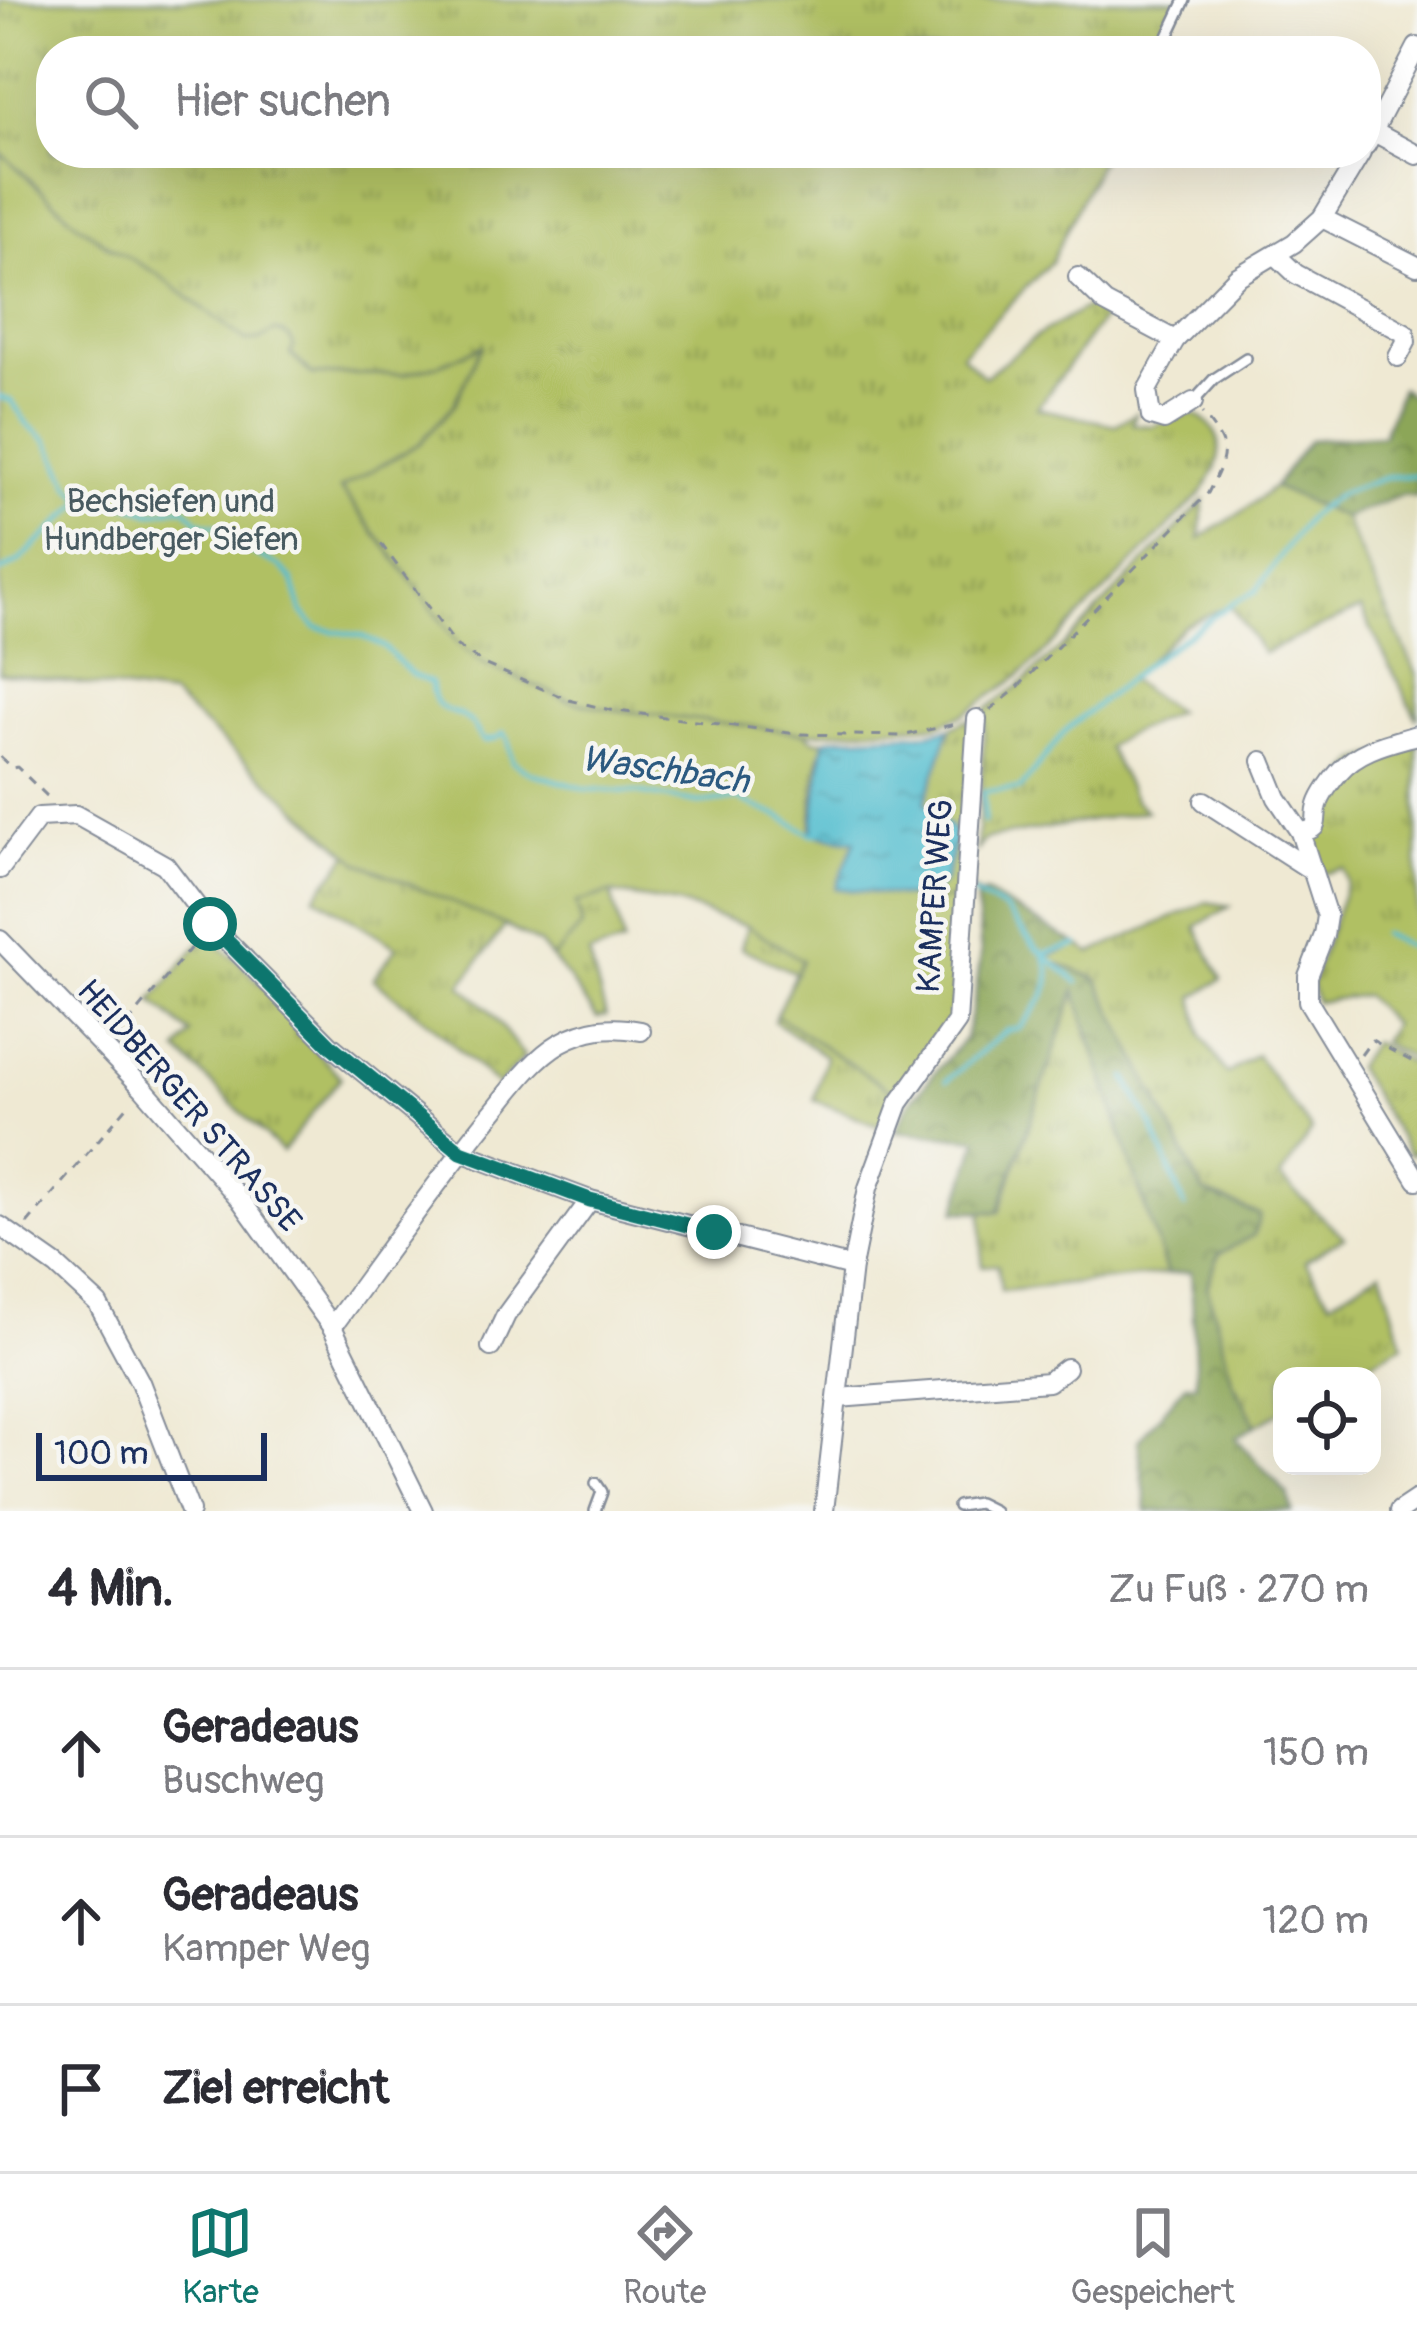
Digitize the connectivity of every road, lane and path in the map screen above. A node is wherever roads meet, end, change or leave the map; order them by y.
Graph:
1 (1185, 0) edge
2 (1168, 36) edge
3 (1417, 47) edge
4 (1381, 117) edge
5 (1381, 147) edge
6 (1417, 155) edge
7 (1352, 168) edge
8 (1322, 218) junction
9 (1276, 255) junction
10 (1417, 266) edge
11 (1078, 278) dead end
12 (1175, 340) junction
13 (1398, 357) dead end
14 (1246, 358) dead end
15 (1193, 402) junction
16 (382, 544) dead end
17 (977, 719) junction
18 (1417, 736) edge
19 (0, 757) edge
20 (1262, 761) dead end
21 (1204, 801) dead end
22 (67, 816) junction
23 (1300, 832) junction
24 (0, 869) edge
25 (1311, 870) junction
26 (210, 924) junction
27 (0, 940) edge
28 (641, 1031) dead end
29 (107, 1050) junction
30 (1417, 1064) edge
31 (1349, 1071) junction
32 (142, 1088) junction
33 (461, 1152) junction
34 (1417, 1180) edge
35 (590, 1200) junction
36 (8, 1232) edge
37 (852, 1267) junction
38 (332, 1327) junction
39 (491, 1347) dead end
40 (1066, 1368) dead end
41 (838, 1398) junction
42 (596, 1484) dead end
43 (1417, 1499) edge
44 (958, 1506) dead end
45 (190, 1511) edge
46 (423, 1511) edge
47 (595, 1511) edge
48 (824, 1511) edge
49 (994, 1511) edge
50 (1399, 1511) edge

1 - 2 lane
3 - 4 street
5 - 6 street
7 - 8 street
8 - 9 street
8 - 10 street
9 - 12 street
9 - 13 street
11 - 12 street
12 - 15 street
14 - 15 lane
15 - 17 path
16 - 17 path
17 - 37 street, KAMPER WEG
18 - 23 street
19 - 22 path
20 - 23 street
21 - 25 street
22 - 24 street
22 - 26 street
23 - 25 street
25 - 31 street
26 - 29 path
26 - 33 street
27 - 29 street, HEIDBERGER STRASSE
28 - 33 street
29 - 32 street, HEIDBERGER STRASSE
30 - 31 path
31 - 34 street
32 - 36 path
32 - 38 street, HEIDBERGER STRASSE
33 - 35 street
33 - 38 street
35 - 37 street
35 - 39 street
36 - 45 street
37 - 41 street, KAMPER WEG
38 - 46 street, HEIDBERGER STRASSE
40 - 41 street
41 - 48 street, KAMPER WEG
42 - 47 lane
43 - 50 street
44 - 49 lane

